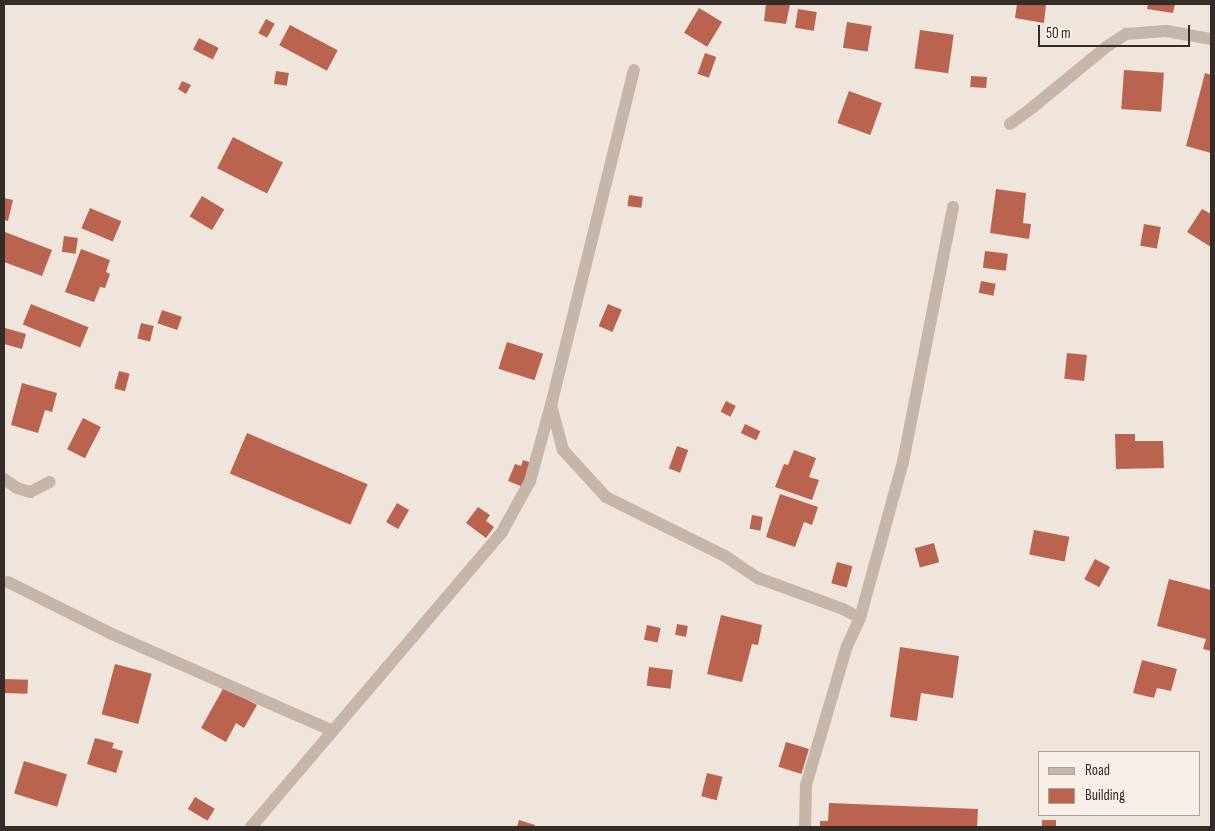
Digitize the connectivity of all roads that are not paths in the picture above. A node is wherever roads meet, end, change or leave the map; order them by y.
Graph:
1 (1211, 39) edge
2 (634, 70) dead end
3 (1010, 124) dead end
4 (953, 207) dead end
5 (551, 405) junction
6 (4, 479) edge
7 (50, 482) dead end
8 (8, 582) dead end
9 (860, 618) junction
10 (331, 730) junction
11 (251, 827) edge
12 (804, 827) edge

1 - 3 street
2 - 5 street
4 - 9 street
5 - 9 street
5 - 10 street
6 - 7 street
8 - 10 street
9 - 12 street
10 - 11 street

